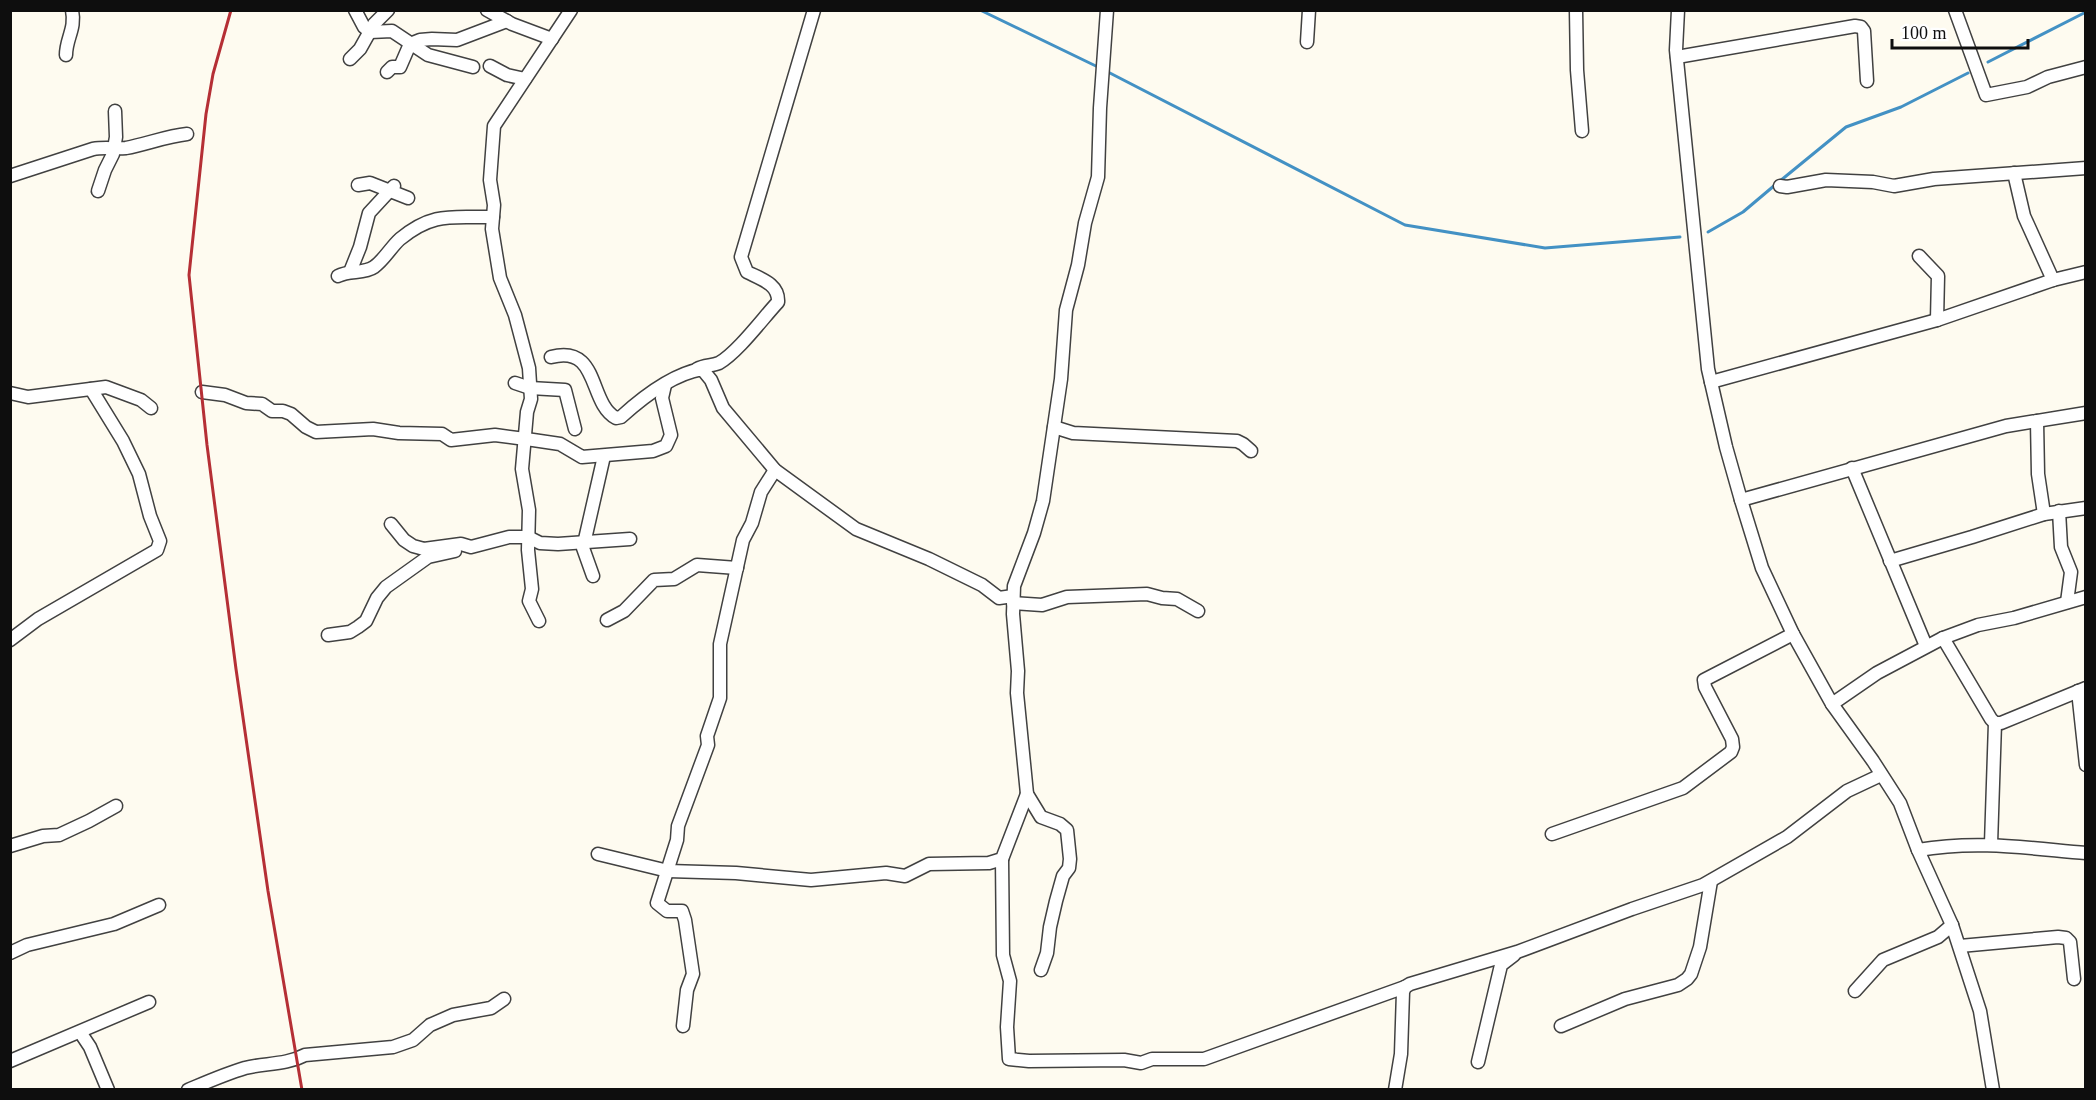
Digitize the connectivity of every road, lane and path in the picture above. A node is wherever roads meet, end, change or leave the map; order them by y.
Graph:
1 (72, 10) edge
2 (355, 10) edge
3 (388, 10) edge
4 (487, 10) edge
5 (571, 10) edge
6 (814, 10) edge
7 (1107, 10) edge
8 (1309, 10) edge
9 (1576, 10) edge
10 (1678, 10) edge
11 (1955, 10) edge
12 (375, 15) edge
13 (507, 21) junction
14 (370, 32) junction
15 (552, 39) junction
16 (1308, 42) dead end
17 (410, 44) junction
18 (66, 55) dead end
19 (1677, 57) junction
20 (350, 59) dead end
21 (490, 66) dead end
22 (473, 67) dead end
23 (2085, 67) edge
24 (387, 72) dead end
25 (525, 79) junction
26 (1867, 81) dead end
27 (115, 111) dead end
28 (1582, 131) dead end
29 (187, 134) dead end
30 (114, 148) junction
31 (2085, 168) edge
32 (2014, 173) junction
33 (10, 176) edge
34 (358, 185) dead end
35 (1780, 186) dead end
36 (392, 189) junction
37 (98, 190) dead end
38 (408, 198) dead end
39 (493, 217) junction
40 (1919, 256) dead end
41 (350, 272) junction
42 (2085, 272) edge
43 (338, 276) dead end
44 (2053, 280) junction
45 (1937, 320) junction
46 (551, 357) dead end
47 (696, 370) junction
48 (515, 382) dead end
49 (1712, 382) junction
50 (666, 384) junction
51 (530, 387) junction
52 (91, 389) junction
53 (202, 392) dead end
54 (10, 393) edge
55 (151, 408) dead end
56 (2085, 412) edge
57 (2037, 421) junction
58 (1054, 427) junction
59 (575, 429) dead end
60 (525, 439) junction
61 (1251, 451) dead end
62 (604, 456) junction
63 (1852, 468) junction
64 (775, 470) junction
65 (1741, 500) junction
66 (2085, 508) edge
67 (2059, 511) junction
68 (2044, 514) junction
69 (391, 524) dead end
70 (528, 537) junction
71 (630, 539) dead end
72 (584, 542) junction
73 (471, 547) junction
74 (1890, 561) junction
75 (737, 568) junction
76 (593, 576) dead end
77 (2085, 597) edge
78 (1013, 600) junction
79 (2067, 602) junction
80 (1198, 611) dead end
81 (608, 620) dead end
82 (539, 621) dead end
83 (1793, 634) junction
84 (328, 635) dead end
85 (1944, 638) junction
86 (10, 640) edge
87 (1926, 646) junction
88 (2082, 690) edge
89 (1832, 704) junction
90 (1995, 723) junction
91 (2085, 765) edge
92 (1881, 775) junction
93 (1028, 794) junction
94 (116, 806) dead end
95 (1552, 834) dead end
96 (1991, 844) junction
97 (10, 846) edge
98 (1918, 850) junction
99 (2085, 853) edge
100 (598, 854) dead end
101 (1002, 859) junction
102 (668, 871) junction
103 (1711, 881) junction
104 (159, 905) dead end
105 (1952, 925) junction
106 (1960, 946) junction
107 (1517, 952) junction
108 (10, 953) edge
109 (1041, 970) dead end
110 (2074, 979) dead end
111 (1405, 987) junction
112 (1855, 991) dead end
113 (504, 999) dead end
114 (150, 1002) dead end
115 (684, 1026) dead end
116 (1561, 1026) dead end
117 (80, 1032) junction
118 (10, 1061) edge
119 (1478, 1062) dead end
120 (108, 1089) edge
121 (188, 1089) edge
122 (1395, 1089) edge
123 (1993, 1089) edge

1 - 18 street
2 - 14 street
3 - 12 street
4 - 13 street
5 - 15 street
6 - 47 street
7 - 58 street
8 - 16 street
9 - 28 street
10 - 19 street
11 - 23 street
12 - 14 street
13 - 15 street
13 - 17 street
14 - 17 street
14 - 20 street
15 - 25 street
17 - 22 street
17 - 24 street
19 - 26 street
19 - 49 street
21 - 25 street
25 - 39 street
27 - 30 street
29 - 30 street
30 - 33 street
30 - 37 street
31 - 32 street
32 - 35 street
32 - 44 street
34 - 36 street
36 - 38 street
36 - 41 street
39 - 41 street
39 - 51 street
40 - 45 street
41 - 43 street
42 - 44 street
44 - 45 street
45 - 49 street
46 - 50 street
47 - 50 street
47 - 64 street
48 - 51 street
49 - 65 street
50 - 62 street
51 - 59 street
51 - 60 street
52 - 54 street
52 - 55 street
52 - 86 street
53 - 60 street
56 - 57 street
57 - 63 street
57 - 68 street
58 - 61 street
58 - 78 street
60 - 62 street
60 - 70 street
62 - 72 street
63 - 65 street
63 - 74 street
64 - 75 street
64 - 78 street
65 - 83 street
66 - 67 street
67 - 68 street
67 - 79 street
68 - 74 street
69 - 73 street
70 - 72 street
70 - 73 street
70 - 82 street
71 - 72 street
72 - 76 street
73 - 84 street
74 - 87 street
75 - 81 street
75 - 102 street
77 - 79 street
78 - 80 street
78 - 93 street
79 - 85 street
83 - 89 street
83 - 95 street
85 - 87 street
85 - 90 street
87 - 89 street
88 - 90 street
88 - 91 street
89 - 92 street
90 - 96 street
92 - 98 street
92 - 103 street
93 - 101 street
93 - 109 street
94 - 97 street
96 - 98 street
96 - 99 street
98 - 105 street
100 - 102 street
101 - 102 street
101 - 111 street
102 - 115 street
103 - 107 street
103 - 116 street
104 - 108 street
105 - 106 street
105 - 112 street
106 - 110 street
106 - 123 street
107 - 111 street
107 - 119 street
111 - 122 street
113 - 121 street
114 - 117 street
117 - 118 street
117 - 120 street

